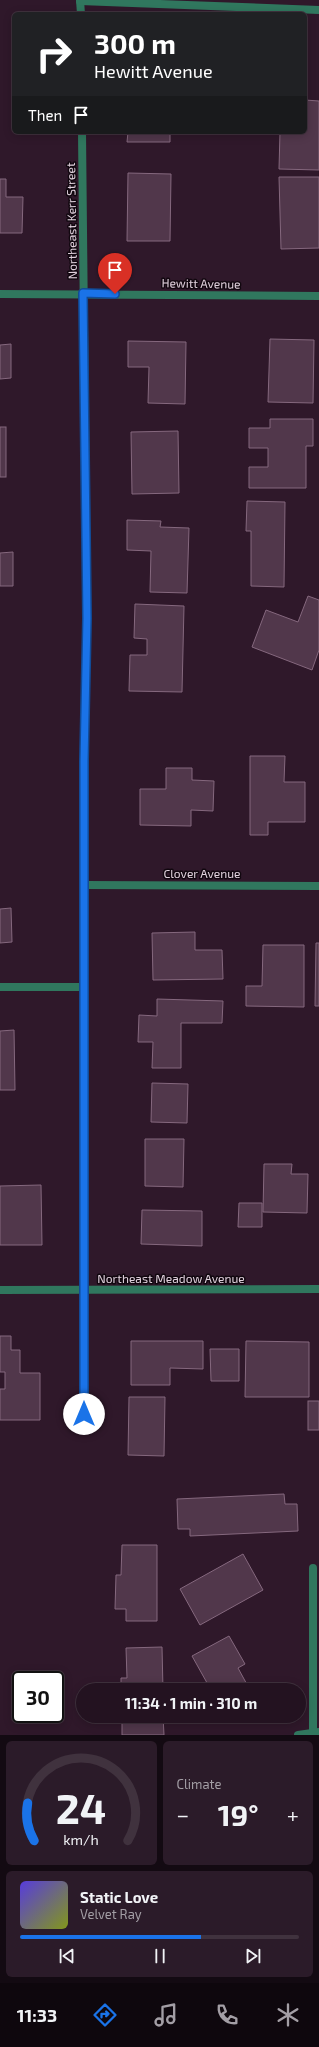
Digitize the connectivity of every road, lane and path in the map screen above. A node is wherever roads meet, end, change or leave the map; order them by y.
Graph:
1 (80, 0) edge
2 (319, 10) edge
3 (81, 12) edge
4 (82, 134) edge
5 (83, 293) junction
6 (0, 294) edge
7 (319, 296) edge
8 (85, 885) junction
9 (319, 886) edge
10 (0, 987) edge
11 (85, 987) junction
12 (319, 1289) edge
13 (0, 1290) edge
14 (84, 1290) junction
15 (84, 1414) dead end
16 (313, 1568) dead end
17 (316, 1732) edge
18 (298, 1735) edge

1 - 2 street
1 - 3 street
4 - 5 street, Northeast Kerr Street
5 - 6 street, Hewitt Avenue
5 - 7 street, Hewitt Avenue
5 - 8 street, Northeast Kerr Street
8 - 9 street, Clover Avenue
8 - 11 street, Northeast Kerr Street
10 - 11 street
11 - 14 street, Northeast Kerr Street
12 - 14 street, Northeast Meadow Avenue
13 - 14 street, Northeast Meadow Avenue
14 - 15 street, Northeast Kerr Street
16 - 17 street
17 - 18 street

